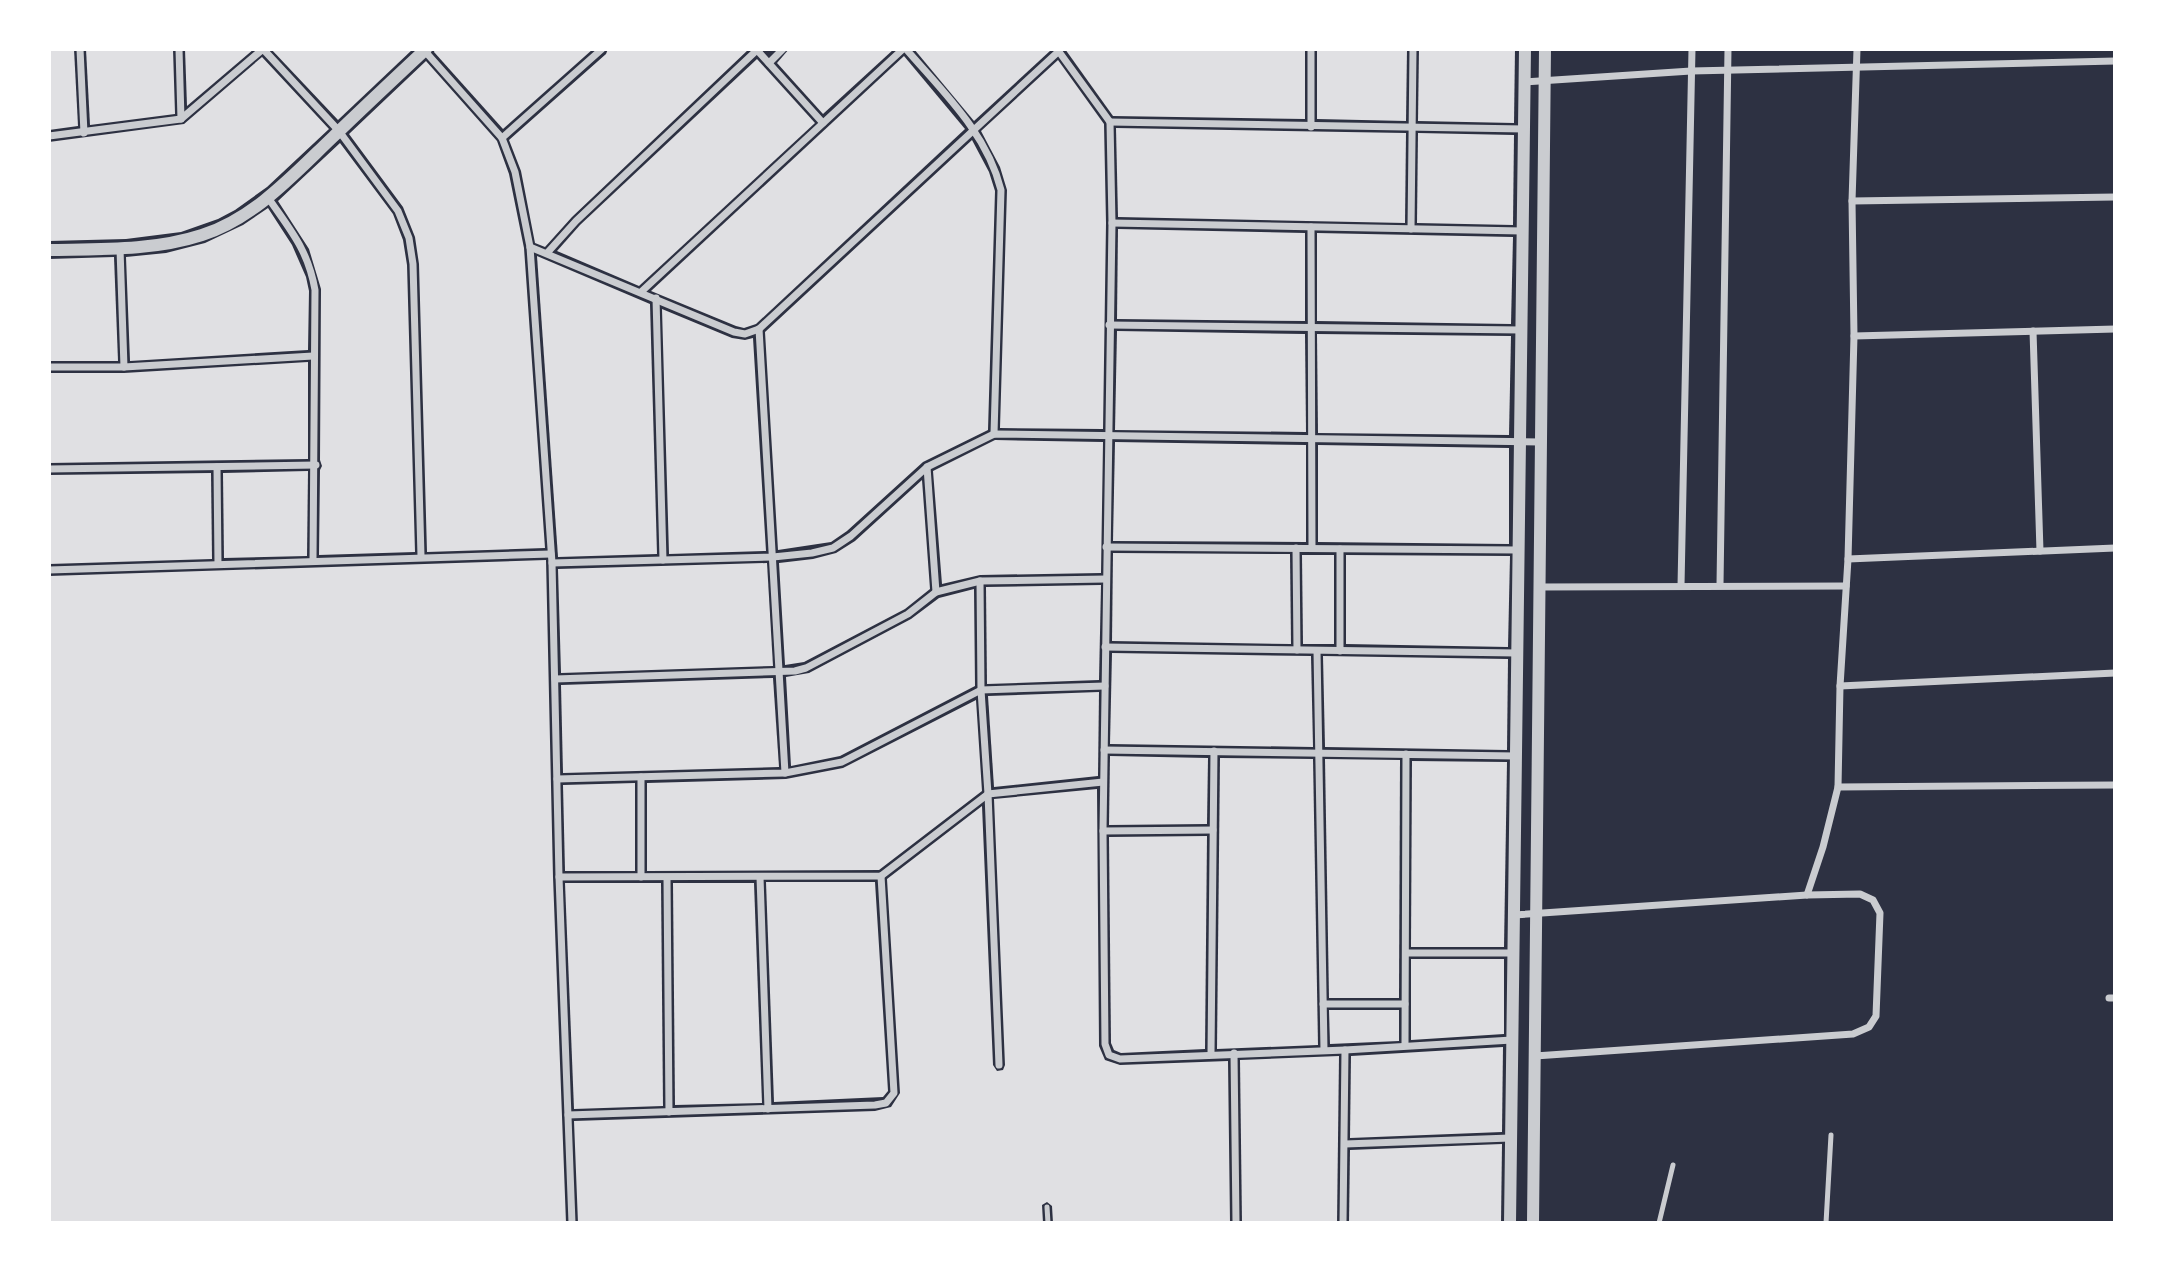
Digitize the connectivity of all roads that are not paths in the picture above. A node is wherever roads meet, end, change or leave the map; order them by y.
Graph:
1 (80, 49) edge
2 (179, 49) edge
3 (263, 49) edge
4 (424, 49) edge
5 (602, 49) edge
6 (757, 49) edge
7 (783, 49) edge
8 (904, 49) edge
9 (1311, 49) edge
10 (1413, 49) edge
11 (1525, 49) edge
12 (1545, 49) edge
13 (1692, 49) edge
14 (1727, 49) edge
15 (1857, 49) edge
16 (1058, 50) edge
17 (2115, 61) edge
18 (769, 63) junction
19 (1856, 68) junction
20 (1727, 70) junction
21 (1691, 71) junction
22 (1544, 81) junction
23 (1524, 82) junction
24 (181, 120) junction
25 (1110, 122) junction
26 (823, 123) junction
27 (1311, 127) junction
28 (1412, 128) junction
29 (975, 129) junction
30 (1524, 129) junction
31 (339, 131) junction
32 (84, 133) junction
33 (49, 136) edge
34 (502, 138) junction
35 (2115, 197) edge
36 (268, 199) junction
37 (1852, 201) junction
38 (1112, 223) junction
39 (1311, 228) junction
40 (1411, 229) junction
41 (1522, 231) junction
42 (530, 247) junction
43 (120, 248) junction
44 (49, 250) edge
45 (548, 252) junction
46 (641, 292) junction
47 (656, 298) junction
48 (1109, 325) junction
49 (1312, 327) junction
50 (759, 329) junction
51 (2115, 329) edge
52 (1521, 330) junction
53 (2033, 331) junction
54 (1854, 336) junction
55 (313, 356) junction
56 (124, 367) junction
57 (49, 368) edge
58 (994, 434) junction
59 (1108, 437) junction
60 (1312, 440) junction
61 (1521, 442) junction
62 (1540, 442) junction
63 (316, 465) junction
64 (217, 467) junction
65 (927, 467) junction
66 (49, 469) edge
67 (1106, 547) junction
68 (1296, 548) junction
69 (1312, 548) junction
70 (2115, 548) edge
71 (1340, 549) junction
72 (1518, 550) junction
73 (2040, 551) junction
74 (551, 554) junction
75 (421, 556) junction
76 (773, 557) junction
77 (1848, 559) junction
78 (313, 561) junction
79 (663, 561) junction
80 (552, 563) junction
81 (218, 564) junction
82 (49, 570) edge
83 (1106, 579) junction
84 (980, 581) junction
85 (1720, 585) junction
86 (1681, 586) junction
87 (1846, 586) junction
88 (1539, 587) junction
89 (936, 592) junction
90 (1105, 647) junction
91 (1297, 650) junction
92 (1317, 651) junction
93 (1340, 651) junction
94 (1517, 653) junction
95 (779, 672) junction
96 (2115, 673) edge
97 (555, 679) junction
98 (1105, 685) junction
99 (1840, 686) junction
100 (981, 690) junction
101 (1104, 750) junction
102 (1213, 751) junction
103 (1319, 752) junction
104 (1406, 754) junction
105 (1516, 756) junction
106 (785, 773) junction
107 (641, 776) junction
108 (557, 779) junction
109 (1103, 782) junction
110 (2115, 785) edge
111 (1838, 787) junction
112 (988, 794) junction
113 (1213, 830) junction
114 (1102, 831) junction
115 (881, 876) junction
116 (559, 877) junction
117 (641, 877) junction
118 (760, 877) junction
119 (667, 878) junction
120 (1807, 895) junction
121 (1514, 915) junction
122 (1536, 915) junction
123 (1406, 953) junction
124 (1513, 953) junction
125 (1323, 1004) junction
126 (1405, 1004) junction
127 (1512, 1040) junction
128 (1405, 1044) junction
129 (1345, 1049) junction
130 (1324, 1050) junction
131 (1234, 1053) junction
132 (1211, 1054) junction
133 (1535, 1056) junction
134 (999, 1065) dead end
135 (768, 1109) junction
136 (669, 1112) junction
137 (568, 1115) junction
138 (1831, 1135) dead end
139 (1510, 1138) junction
140 (1345, 1144) junction
141 (1673, 1165) dead end
142 (1047, 1207) dead end
143 (572, 1223) edge
144 (1048, 1223) edge
145 (1236, 1223) edge
146 (1343, 1223) edge
147 (1510, 1223) edge
148 (1534, 1223) edge
149 (1659, 1223) edge
150 (1826, 1223) edge

1 - 32 street
2 - 24 street
3 - 24 street
3 - 31 street
4 - 31 street
4 - 34 street
5 - 34 street
6 - 18 street
6 - 45 street
7 - 18 street
8 - 26 street
8 - 29 street
9 - 27 street
10 - 28 street
11 - 23 street
12 - 22 street
13 - 21 street
14 - 20 street
15 - 19 street
16 - 25 street
16 - 29 street
17 - 19 street
18 - 26 street
19 - 20 street
19 - 37 street
20 - 21 street
20 - 85 street
21 - 22 street
21 - 86 street
22 - 23 street
22 - 62 street
23 - 30 street
24 - 32 street
25 - 27 street
25 - 38 street
26 - 46 street
27 - 28 street
28 - 30 street
28 - 40 street
29 - 50 street
29 - 58 street
30 - 41 street
31 - 36 street
31 - 75 street
32 - 33 street
34 - 42 street
35 - 37 street
36 - 43 street
36 - 55 street
37 - 54 street
38 - 39 street
38 - 48 street
39 - 40 street
39 - 49 street
40 - 41 street
41 - 52 street
42 - 45 street
42 - 74 street
43 - 44 street
43 - 56 street
45 - 46 street
46 - 47 street
47 - 50 street
47 - 79 street
48 - 49 street
48 - 59 street
49 - 52 street
49 - 60 street
50 - 76 street
51 - 53 street
52 - 61 street
53 - 54 street
53 - 73 street
54 - 77 street
55 - 56 street
55 - 63 street
56 - 57 street
58 - 59 street
58 - 65 street
59 - 60 street
59 - 67 street
60 - 61 street
60 - 69 street
61 - 62 street
61 - 72 street
62 - 88 street
63 - 64 street
63 - 78 street
64 - 66 street
64 - 81 street
65 - 76 street
65 - 89 street
67 - 68 street
67 - 83 street
68 - 69 street
68 - 91 street
69 - 71 street
70 - 73 street
71 - 72 street
71 - 93 street
72 - 94 street
73 - 77 street
74 - 75 street
74 - 80 street
75 - 78 street
76 - 79 street
76 - 95 street
77 - 87 street
78 - 81 street
79 - 80 street
80 - 97 street
81 - 82 street
83 - 84 street
83 - 90 street
84 - 89 street
84 - 100 street
85 - 86 street
85 - 87 street
86 - 88 street
87 - 99 street
88 - 122 street
89 - 95 street
90 - 91 street
90 - 98 street
91 - 92 street
92 - 93 street
92 - 103 street
93 - 94 street
94 - 105 street
95 - 97 street
95 - 106 street
96 - 99 street
97 - 108 street
98 - 100 street
98 - 101 street
99 - 111 street
100 - 106 street
100 - 112 street
101 - 102 street
101 - 109 street
102 - 103 street
102 - 113 street
103 - 104 street
103 - 125 street
104 - 105 street
104 - 123 street
105 - 121 street
106 - 107 street
107 - 108 street
107 - 117 street
108 - 116 street
109 - 112 street
109 - 114 street
110 - 111 street
111 - 120 street
112 - 115 street
112 - 134 street
113 - 114 street
113 - 132 street
114 - 132 street
115 - 118 street
115 - 135 street
116 - 117 street
116 - 137 street
117 - 119 street
118 - 119 street
118 - 135 street
119 - 136 street
120 - 122 street
120 - 133 street
121 - 122 street
121 - 124 street
122 - 133 street
123 - 124 street
123 - 126 street
124 - 127 street
125 - 126 street
125 - 130 street
126 - 128 street
127 - 128 street
127 - 139 street
128 - 129 street
129 - 130 street
129 - 140 street
130 - 131 street
131 - 132 street
131 - 145 street
133 - 148 street
135 - 136 street
136 - 137 street
137 - 143 street
138 - 150 lane
139 - 140 street
139 - 147 street
140 - 146 street
141 - 149 lane
142 - 144 lane

